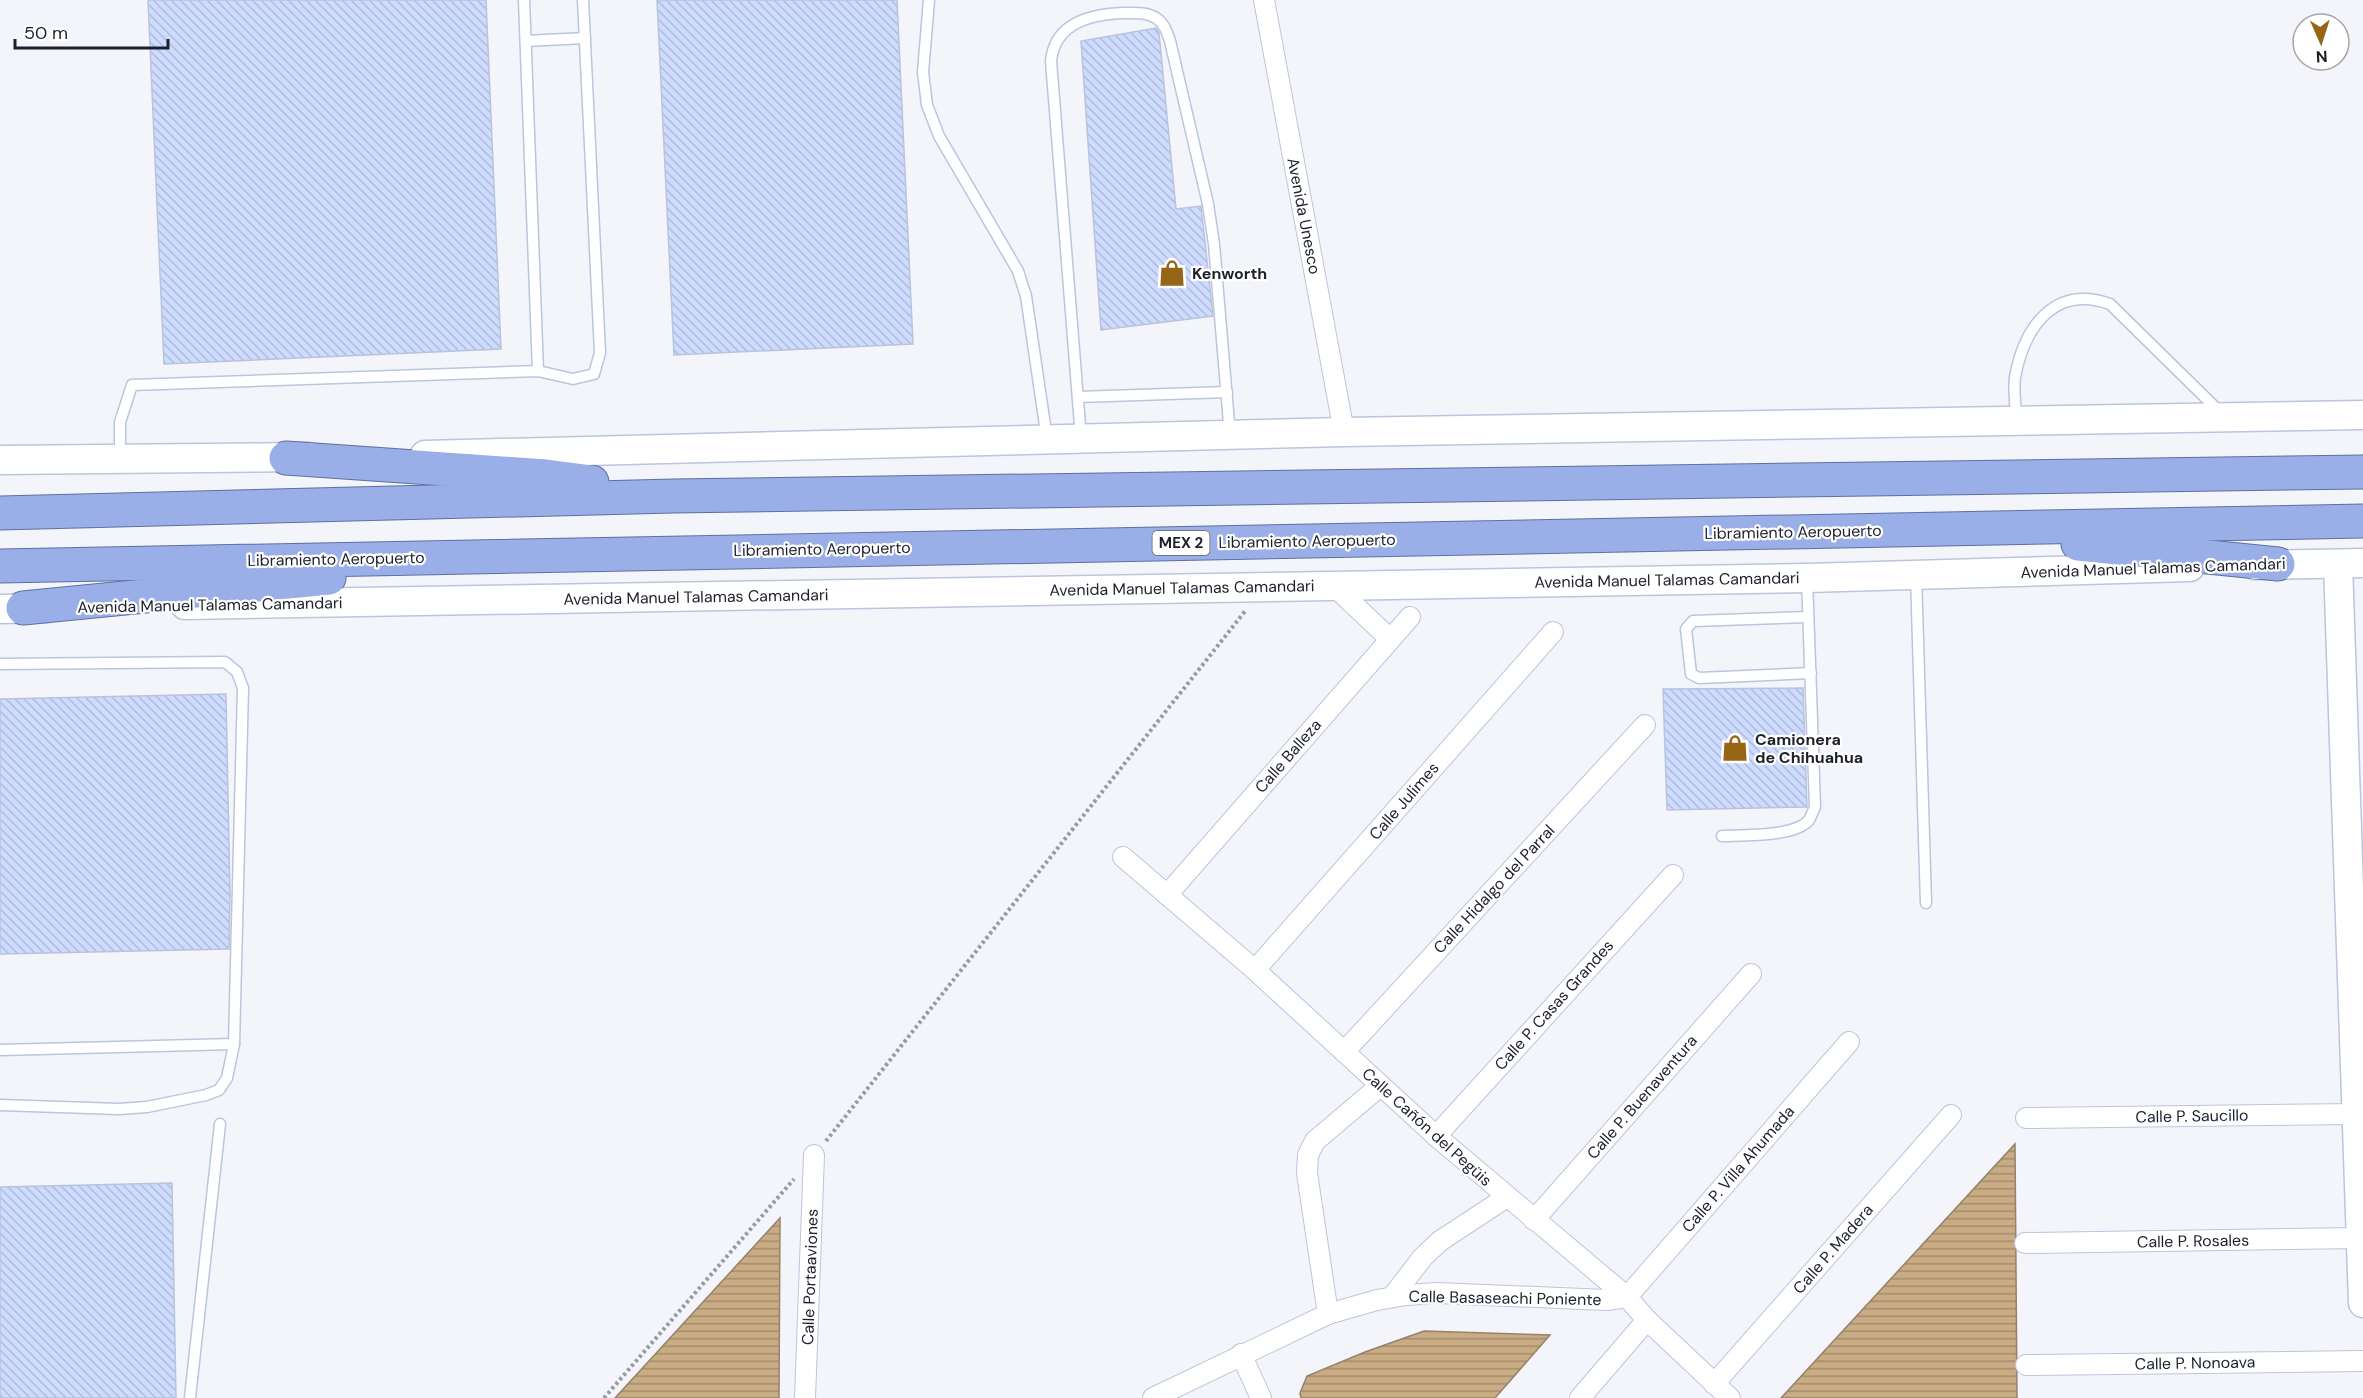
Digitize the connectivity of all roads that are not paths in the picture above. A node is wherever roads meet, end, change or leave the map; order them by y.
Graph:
1 (524, 0) edge
2 (583, 0) edge
3 (929, 0) edge
4 (1264, 0) edge
5 (585, 38) junction
6 (526, 41) junction
7 (538, 371) junction
8 (1227, 392) junction
9 (1078, 397) junction
10 (2363, 415) edge
11 (2225, 418) junction
12 (2016, 421) junction
13 (1344, 432) junction
14 (1230, 435) junction
15 (1081, 438) junction
16 (1047, 440) junction
17 (286, 458) junction
18 (120, 459) junction
19 (0, 460) edge
20 (2363, 472) edge
21 (673, 496) junction
22 (0, 513) edge
23 (2363, 521) edge
24 (1933, 529) junction
25 (504, 555) junction
26 (2278, 564) junction
27 (2350, 564) edge
28 (0, 566) edge
29 (1916, 575) junction
30 (1807, 578) junction
31 (1334, 586) junction
32 (12, 609) edge
33 (1410, 617) dead end
34 (1808, 617) junction
35 (1553, 632) dead end
36 (1390, 639) junction
37 (0, 664) edge
38 (1811, 673) junction
39 (1645, 725) dead end
40 (1722, 836) dead end
41 (2356, 848) edge
42 (1123, 857) dead end
43 (1673, 875) dead end
44 (1167, 895) junction
45 (1926, 903) dead end
46 (1254, 970) junction
47 (1751, 974) dead end
48 (1849, 1042) dead end
49 (234, 1044) junction
50 (0, 1050) edge
51 (1344, 1053) junction
52 (2360, 1081) edge
53 (1380, 1086) junction
54 (0, 1105) edge
55 (2358, 1114) junction
56 (1951, 1115) dead end
57 (2026, 1118) dead end
58 (220, 1124) dead end
59 (1436, 1136) junction
60 (814, 1155) road end
61 (1507, 1197) junction
62 (1534, 1220) junction
63 (2361, 1239) junction
64 (2025, 1243) dead end
65 (1392, 1297) junction
66 (1627, 1297) junction
67 (2363, 1304) edge
68 (1328, 1314) junction
69 (1647, 1320) junction
70 (1241, 1354) junction
71 (2363, 1361) edge
72 (2026, 1365) dead end
73 (1714, 1384) junction
74 (190, 1398) edge
75 (805, 1398) edge
76 (1153, 1398) edge
77 (1262, 1398) edge
78 (1580, 1398) edge
79 (1730, 1398) edge

1 - 6 lane
2 - 5 lane
3 - 16 lane
4 - 13 street, Avenida Unesco
5 - 6 lane
5 - 7 lane
6 - 7 lane
7 - 18 lane
8 - 9 lane
8 - 9 lane
8 - 14 lane
9 - 15 lane
10 - 11 main road
11 - 12 main road
11 - 12 lane
12 - 13 main road
13 - 14 main road
14 - 15 main road
15 - 16 main road
16 - 17 main road
17 - 18 main road
17 - 21 highway
18 - 19 main road
20 - 21 highway
21 - 22 highway
23 - 24 highway, Libramiento Aeropuerto / MEX 2
24 - 25 highway, Libramiento Aeropuerto / MEX 2
24 - 26 highway
25 - 28 highway, Libramiento Aeropuerto / MEX 2
25 - 32 highway
26 - 27 main road, Avenida Manuel Talamas Camandari
26 - 29 main road, Avenida Manuel Talamas Camandari
27 - 41 main road
29 - 30 main road, Avenida Manuel Talamas Camandari
29 - 45 lane
30 - 31 main road, Avenida Manuel Talamas Camandari
30 - 34 lane
31 - 32 main road, Avenida Manuel Talamas Camandari
31 - 36 street
33 - 36 street, Calle Balleza
34 - 38 lane
34 - 38 lane
35 - 46 street, Calle Julimes
36 - 44 street, Calle Balleza
37 - 49 lane
38 - 40 lane
39 - 51 street, Calle Hidalgo del Parral
41 - 52 main road
42 - 44 street, Calle Cañón del Pegüis
43 - 59 street, Calle P. Casas Grandes
44 - 46 street, Calle Cañón del Pegüis
46 - 51 street, Calle Cañón del Pegüis
47 - 62 street, Calle P. Buenaventura
48 - 66 street, Calle P. Villa Ahumada
49 - 50 lane
49 - 54 lane
51 - 53 street, Calle Cañón del Pegüis
52 - 55 main road
53 - 59 street, Calle Cañón del Pegüis
53 - 68 street
55 - 57 street, Calle P. Saucillo
55 - 63 main road
56 - 73 street, Calle P. Madera
58 - 74 lane
59 - 61 street, Calle Cañón del Pegüis
60 - 75 street, Calle Portaaviones
61 - 62 street, Calle Cañón del Pegüis
61 - 65 street
62 - 66 street, Calle Cañón del Pegüis
63 - 64 street, Calle P. Rosales
63 - 67 main road
65 - 66 street, Calle Basaseachi Poniente
65 - 68 street, Calle Basaseachi Poniente
66 - 69 street, Calle Cañón del Pegüis
68 - 70 street, Calle Basaseachi Poniente
69 - 73 street, Calle Cañón del Pegüis
69 - 78 street
70 - 76 street, Calle Basaseachi Poniente
70 - 77 street
71 - 72 street, Calle P. Nonoava
73 - 79 street, Calle Cañón del Pegüis

